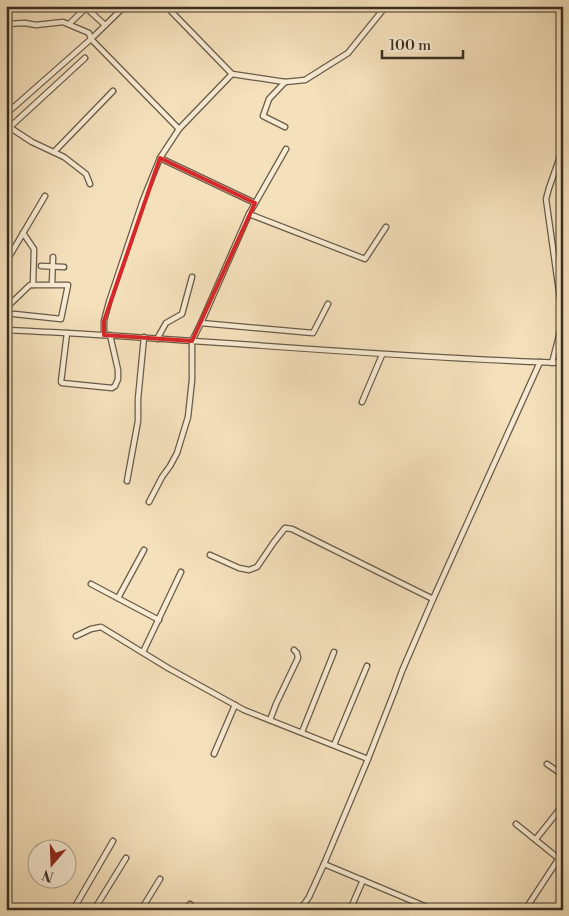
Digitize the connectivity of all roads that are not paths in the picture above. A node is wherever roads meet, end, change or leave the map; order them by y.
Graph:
1 (125, 6) edge
2 (166, 6) edge
3 (386, 6) edge
4 (86, 7) edge
5 (6, 24) edge
6 (70, 24) junction
7 (105, 25) junction
8 (91, 39) junction
9 (85, 58) dead end
10 (232, 74) junction
11 (285, 82) junction
12 (113, 92) dead end
13 (6, 114) edge
14 (8, 126) edge
15 (285, 127) dead end
16 (179, 129) junction
17 (563, 148) edge
18 (286, 149) dead end
19 (54, 152) junction
20 (160, 158) junction
21 (560, 163) edge
22 (90, 184) dead end
23 (45, 196) dead end
24 (255, 203) junction
25 (249, 214) junction
26 (386, 228) dead end
27 (23, 233) junction
28 (53, 256) dead end
29 (6, 262) edge
30 (41, 266) dead end
31 (52, 267) junction
32 (64, 267) dead end
33 (192, 278) dead end
34 (52, 284) junction
35 (33, 285) junction
36 (328, 304) dead end
37 (6, 308) edge
38 (14, 314) dead end
39 (201, 323) junction
40 (6, 330) edge
41 (67, 333) junction
42 (107, 335) junction
43 (144, 337) junction
44 (157, 339) junction
45 (192, 341) junction
46 (382, 355) junction
47 (540, 362) junction
48 (552, 363) junction
49 (563, 363) edge
50 (362, 402) dead end
51 (127, 481) dead end
52 (149, 502) dead end
53 (144, 550) dead end
54 (210, 555) dead end
55 (181, 572) dead end
56 (91, 584) dead end
57 (118, 598) junction
58 (433, 599) junction
59 (159, 620) junction
60 (76, 636) dead end
61 (294, 650) dead end
62 (144, 652) junction
63 (334, 652) dead end
64 (367, 666) dead end
65 (235, 705) junction
66 (270, 720) junction
67 (302, 732) junction
68 (334, 745) junction
69 (214, 754) dead end
70 (368, 760) junction
71 (547, 764) dead end
72 (563, 775) edge
73 (563, 805) edge
74 (516, 824) dead end
75 (536, 839) junction
76 (113, 841) dead end
77 (563, 852) edge
78 (126, 858) dead end
79 (558, 858) junction
80 (563, 862) edge
81 (324, 864) junction
82 (160, 878) dead end
83 (363, 880) junction
84 (563, 903) edge
85 (190, 904) dead end
86 (73, 910) edge
87 (94, 910) edge
88 (141, 910) edge
89 (186, 910) edge
90 (300, 910) edge
91 (350, 910) edge
92 (434, 910) edge
93 (525, 910) edge
94 (557, 910) edge

1 - 7 street
2 - 10 street
3 - 11 street
4 - 6 street
4 - 7 street
5 - 6 street
6 - 8 street
7 - 8 street
8 - 13 street
8 - 16 street
9 - 14 street
10 - 11 street
10 - 16 street
11 - 15 street
12 - 19 street
14 - 19 street
16 - 20 street
17 - 21 street
18 - 24 street
19 - 22 street
20 - 24 street
20 - 42 street
21 - 48 street
23 - 27 street
24 - 25 street
25 - 26 street
25 - 39 street
27 - 29 street
27 - 35 street
28 - 31 street
30 - 31 street
31 - 32 street
31 - 34 street
33 - 44 street
34 - 35 street
34 - 38 street
35 - 37 street
36 - 39 street
39 - 45 street
40 - 41 street
41 - 42 street
41 - 42 street
42 - 43 street
43 - 44 street
43 - 51 street
44 - 45 street
45 - 46 street
45 - 52 street
46 - 47 street
46 - 50 street
47 - 48 street
47 - 58 street
48 - 49 street
53 - 57 street
54 - 58 street
55 - 59 street
56 - 57 street
57 - 59 street
58 - 70 street
59 - 62 street
60 - 62 street
61 - 66 street
62 - 65 street
63 - 67 street
64 - 68 street
65 - 66 street
65 - 69 street
66 - 67 street
67 - 68 street
68 - 70 street
70 - 81 street
71 - 72 street
73 - 75 street
74 - 75 street
75 - 79 street
76 - 86 street
77 - 79 street
78 - 87 street
79 - 80 street
79 - 93 street
81 - 83 street
81 - 90 street
82 - 88 street
83 - 91 street
83 - 92 street
84 - 94 street
85 - 89 street

